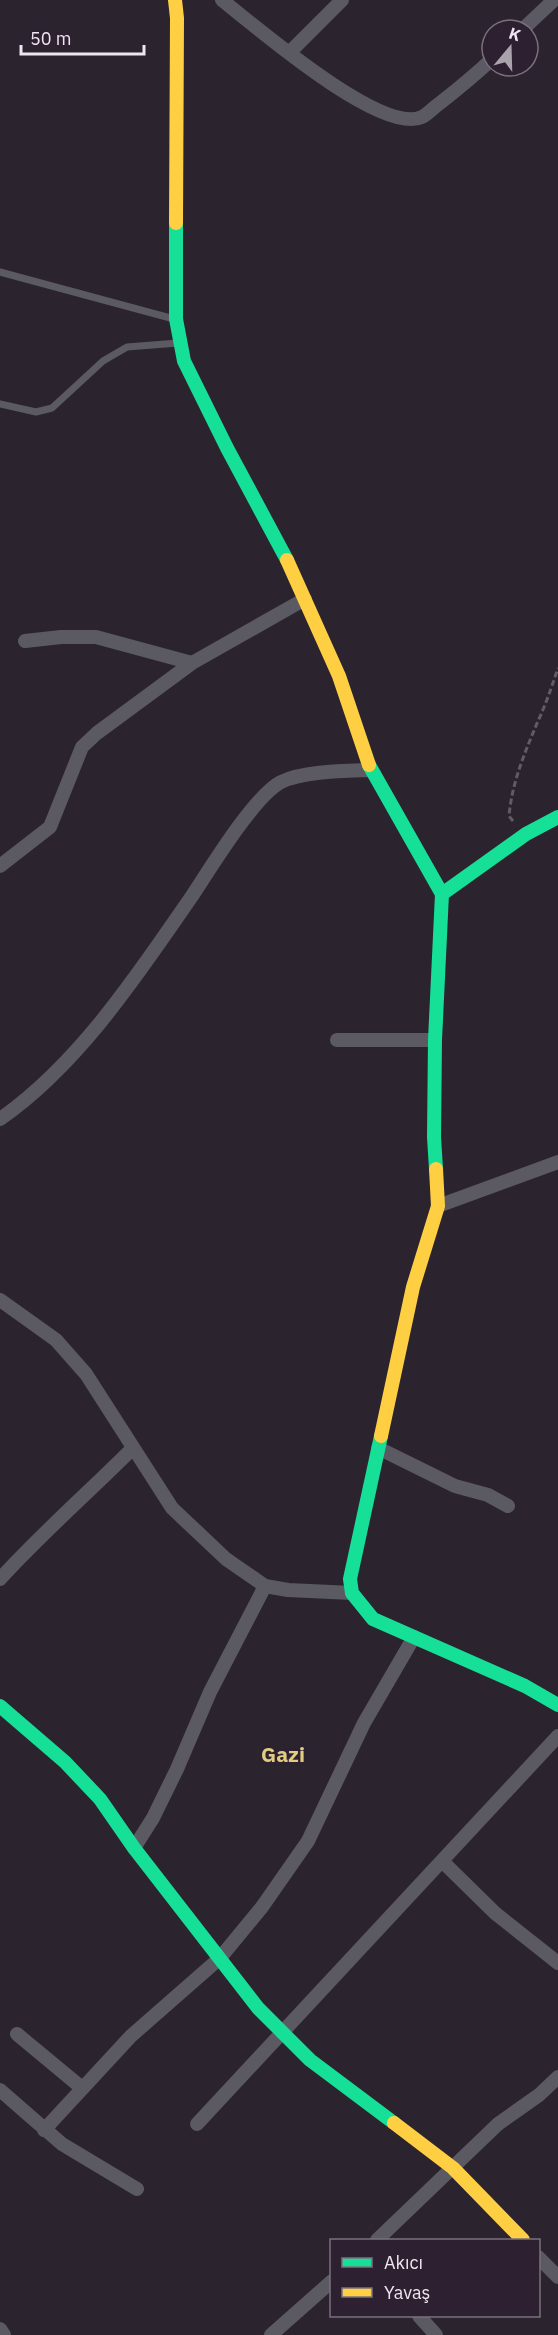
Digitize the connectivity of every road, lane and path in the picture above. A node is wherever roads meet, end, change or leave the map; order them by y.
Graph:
1 (174, 0) edge
2 (222, 0) edge
3 (342, 0) edge
4 (554, 0) edge
5 (535, 18) edge
6 (289, 53) junction
7 (480, 70) edge
8 (0, 272) edge
9 (176, 319) junction
10 (180, 343) junction
11 (0, 404) edge
12 (305, 599) junction
13 (25, 641) dead end
14 (192, 663) junction
15 (558, 668) edge
16 (371, 770) junction
17 (558, 817) edge
18 (526, 834) junction
19 (0, 866) edge
20 (442, 894) junction
21 (337, 1040) dead end
22 (435, 1040) junction
23 (0, 1119) edge
24 (558, 1162) edge
25 (438, 1206) junction
26 (0, 1300) edge
27 (133, 1448) junction
28 (378, 1448) junction
29 (508, 1506) dead end
30 (0, 1579) edge
31 (265, 1586) junction
32 (352, 1593) junction
33 (414, 1637) junction
34 (558, 1705) edge
35 (0, 1706) edge
36 (558, 1736) edge
37 (135, 1848) junction
38 (442, 1861) junction
39 (220, 1958) junction
40 (558, 1964) edge
41 (283, 2032) junction
42 (17, 2034) dead end
43 (558, 2077) edge
44 (82, 2088) junction
45 (0, 2090) edge
46 (197, 2124) dead end
47 (44, 2130) junction
48 (453, 2168) junction
49 (137, 2189) dead end
50 (378, 2239) edge
51 (521, 2239) edge
52 (540, 2258) edge
53 (558, 2277) edge
54 (330, 2283) edge
55 (420, 2317) edge
56 (0, 2329) edge
57 (4, 2335) edge
58 (271, 2335) edge
59 (436, 2335) edge

1 - 9 street
2 - 6 street
3 - 6 street
4 - 5 street
6 - 7 street
8 - 9 lane
9 - 10 street
10 - 11 lane
10 - 12 street
12 - 14 street
12 - 16 street
13 - 14 street
14 - 19 street
15 - 18 path
16 - 20 street
16 - 23 street
17 - 18 street
18 - 20 street
20 - 22 street
21 - 22 street
22 - 25 street
24 - 25 street
25 - 28 street
26 - 27 street
27 - 30 street
27 - 31 street
28 - 29 street
28 - 32 street
31 - 32 street
31 - 37 street
32 - 33 street
33 - 34 street
33 - 39 street
35 - 37 street
36 - 38 street
37 - 39 street
38 - 40 street
38 - 41 street
39 - 41 street
39 - 44 street
41 - 46 street
41 - 48 street
42 - 44 street
43 - 48 street
44 - 47 street
45 - 47 street
47 - 49 street
48 - 50 street
48 - 51 street
52 - 53 street
54 - 58 street
55 - 59 street
56 - 57 street

